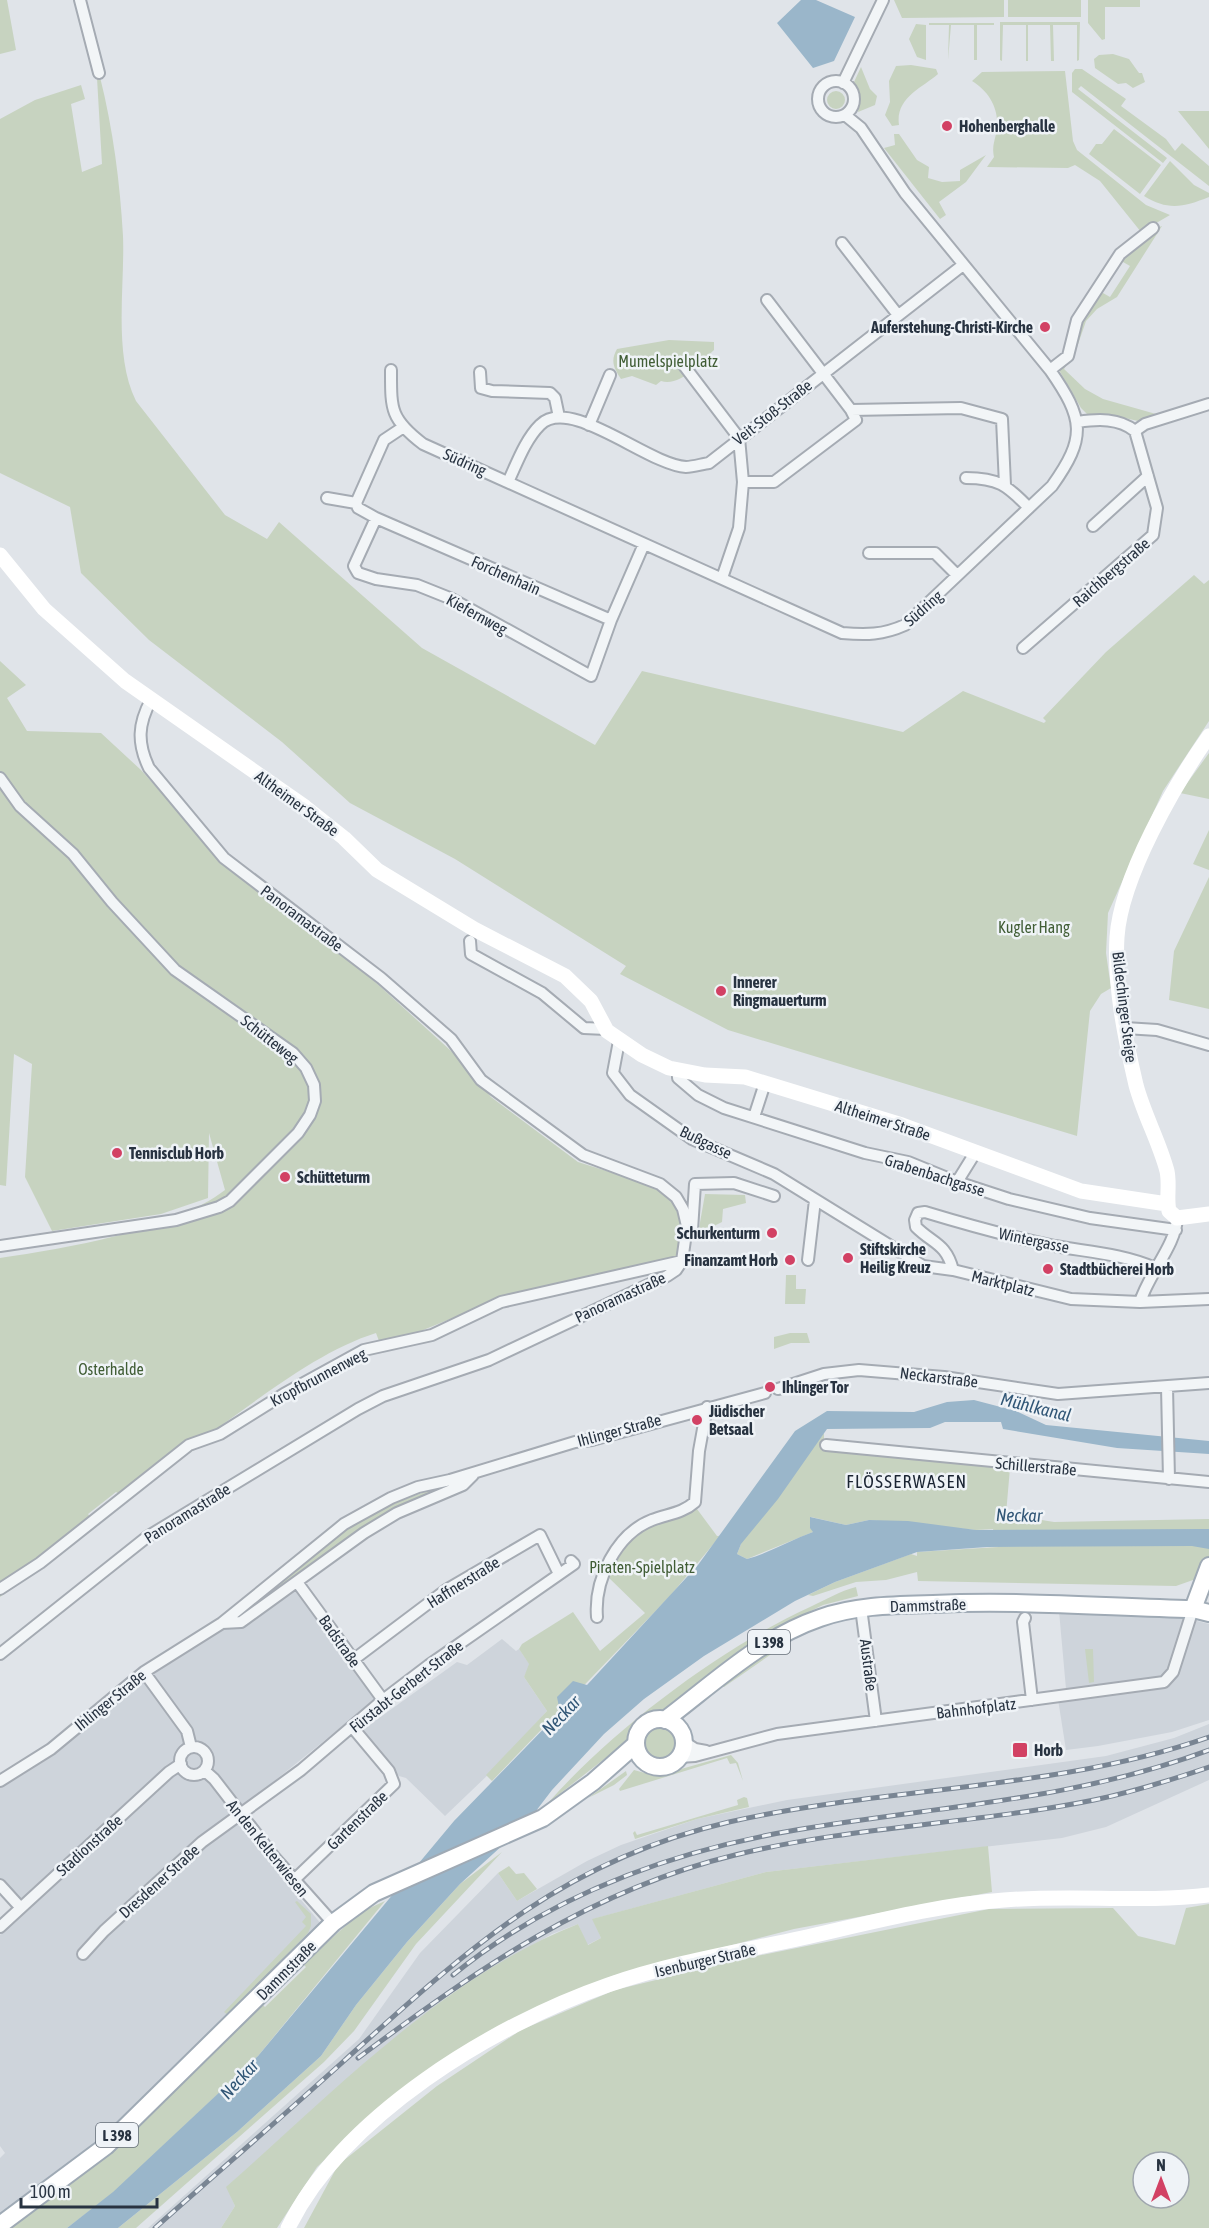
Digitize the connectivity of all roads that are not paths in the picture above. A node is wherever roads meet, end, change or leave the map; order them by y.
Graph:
1 (80, 0) edge
2 (883, 0) edge
3 (99, 73) dead end
4 (843, 83) junction
5 (845, 115) junction
6 (1153, 228) dead end
7 (842, 243) dead end
8 (963, 265) junction
9 (767, 300) dead end
10 (898, 315) junction
11 (682, 363) dead end
12 (391, 370) dead end
13 (1050, 370) junction
14 (480, 372) dead end
15 (822, 372) junction
16 (610, 375) dead end
17 (1209, 404) edge
18 (851, 410) junction
19 (559, 417) junction
20 (1078, 422) junction
21 (589, 425) junction
22 (402, 428) junction
23 (1135, 431) junction
24 (739, 438) junction
25 (1148, 476) junction
26 (966, 478) dead end
27 (508, 482) junction
28 (743, 482) junction
29 (1005, 485) junction
30 (327, 498) dead end
31 (356, 503) junction
32 (1029, 508) junction
33 (376, 518) junction
34 (1093, 526) dead end
35 (644, 543) junction
36 (869, 554) dead end
37 (0, 555) edge
38 (957, 575) junction
39 (722, 578) junction
40 (611, 620) junction
41 (1023, 648) dead end
42 (151, 700) junction
43 (1209, 735) edge
44 (0, 778) edge
45 (470, 940) dead end
46 (1125, 1028) junction
47 (606, 1029) junction
48 (619, 1041) junction
49 (1209, 1045) edge
50 (678, 1070) junction
51 (765, 1083) junction
52 (754, 1117) junction
53 (975, 1153) junction
54 (957, 1182) junction
55 (774, 1196) dead end
56 (811, 1197) junction
57 (1167, 1204) junction
58 (1209, 1214) edge
59 (915, 1217) joint
60 (1177, 1224) junction
61 (0, 1246) edge
62 (684, 1246) junction
63 (808, 1260) dead end
64 (682, 1261) junction
65 (1155, 1268) junction
66 (953, 1270) junction
67 (1209, 1299) edge
68 (1140, 1302) junction
69 (1209, 1383) edge
70 (1167, 1387) junction
71 (778, 1389) dead end
72 (765, 1393) dead end
73 (707, 1407) junction
74 (826, 1445) dead end
75 (475, 1473) junction
76 (1169, 1479) junction
77 (1209, 1482) edge
78 (571, 1561) dead end
79 (1209, 1566) edge
80 (559, 1574) junction
81 (297, 1582) junction
82 (0, 1589) edge
83 (861, 1608) junction
84 (1201, 1611) edge
85 (597, 1617) dead end
86 (1024, 1620) dead end
87 (222, 1623) junction
88 (0, 1654) edge
89 (353, 1660) junction
90 (144, 1672) junction
91 (383, 1700) junction
92 (1032, 1700) junction
93 (876, 1721) junction
94 (353, 1728) junction
95 (677, 1737) junction
96 (191, 1747) junction
97 (639, 1751) junction
98 (181, 1764) junction
99 (205, 1771) junction
100 (0, 1781) edge
101 (239, 1815) junction
102 (294, 1880) junction
103 (0, 1885) edge
104 (1209, 1895) edge
105 (20, 1907) junction
106 (333, 1923) junction
107 (0, 1927) edge
108 (83, 1954) dead end
109 (0, 2224) edge
110 (288, 2228) edge

1 - 3 street
2 - 4 street
4 - 5 street
4 - 5 street
5 - 8 street
6 - 13 street
7 - 10 street
8 - 10 street, Veit-Stoß-Straße
8 - 13 street
9 - 15 street
10 - 15 street, Veit-Stoß-Straße
11 - 24 street
12 - 22 street
13 - 20 street
14 - 19 street
15 - 18 street
15 - 24 street, Veit-Stoß-Straße
16 - 21 street
17 - 23 street
18 - 28 street
18 - 29 street
19 - 21 street, Veit-Stoß-Straße
19 - 27 street
20 - 23 street
20 - 32 street, Südring
21 - 24 street, Veit-Stoß-Straße
22 - 27 street, Südring
22 - 31 street
23 - 25 street, Raichbergstraße
24 - 28 street
25 - 34 street
25 - 41 street, Raichbergstraße
26 - 29 street
27 - 35 street, Südring
28 - 39 street
29 - 32 street
30 - 31 street, Forchenhain
31 - 33 street, Forchenhain
32 - 38 street, Südring
33 - 40 street, Forchenhain
33 - 40 street, Kiefernweg
35 - 39 street, Südring
35 - 40 street
36 - 38 street
37 - 42 street, Altheimer Straße
38 - 39 street, Südring
42 - 47 street, Altheimer Straße
42 - 62 street, Panoramastraße
43 - 46 street, Bildechinger Steige
44 - 61 street, Schütteweg
45 - 47 street
46 - 49 street
46 - 57 street, Bildechinger Steige
47 - 48 street, Altheimer Straße
48 - 50 street, Altheimer Straße
48 - 56 street, Bußgasse
50 - 51 street, Altheimer Straße
50 - 52 street, Grabenbachgasse
51 - 52 street
51 - 53 street, Altheimer Straße
52 - 54 street, Grabenbachgasse
53 - 54 street
53 - 57 street, Altheimer Straße
54 - 60 street, Grabenbachgasse
55 - 62 street
56 - 63 street
56 - 66 street, Marktplatz
57 - 60 street
58 - 60 street
59 - 65 street, Wintergasse
59 - 66 street, Marktplatz
60 - 65 street
62 - 64 street, Panoramastraße
64 - 82 street, Kropfbrunnenweg
64 - 88 street, Panoramastraße
65 - 68 street
66 - 68 street, Marktplatz
67 - 68 street, Marktplatz
69 - 70 street, Neckarstraße
70 - 71 street, Neckarstraße
70 - 76 street
72 - 73 street, Ihlinger Straße
73 - 75 street, Ihlinger Straße
73 - 85 street
74 - 76 street, Schillerstraße
75 - 81 street, Ihlinger Straße
75 - 87 street, Ihlinger Straße
76 - 77 street, Schillerstraße
78 - 80 street, Fürstabt-Gerbert-Straße
79 - 84 main road
80 - 89 street, Haffnerstraße
80 - 91 street, Fürstabt-Gerbert-Straße
81 - 87 street, Ihlinger Straße
81 - 89 street, Badstraße
83 - 84 main road, Dammstraße / L 398
83 - 93 street, Austraße
83 - 95 main road, Dammstraße / L 398
84 - 92 street, Bahnhofplatz
86 - 92 street
87 - 90 street, Ihlinger Straße
89 - 91 street, Badstraße
90 - 96 street, An den Kelterwiesen
90 - 100 street, Ihlinger Straße
91 - 94 street, Fürstabt-Gerbert-Straße
92 - 93 street, Bahnhofplatz
93 - 95 street, Bahnhofplatz
94 - 101 street, Fürstabt-Gerbert-Straße
94 - 102 street, Gartenstraße
95 - 97 main road
95 - 97 main road
96 - 98 street
96 - 99 street, An den Kelterwiesen
97 - 106 main road, Dammstraße / L 398
98 - 99 street
98 - 105 street, Stadionstraße
99 - 101 street, An den Kelterwiesen
101 - 102 street, An den Kelterwiesen
101 - 108 street, Dresdener Straße
102 - 106 street, An den Kelterwiesen
103 - 105 street
104 - 110 street, Isenburger Straße
105 - 107 street, Stadionstraße
106 - 109 main road, Dammstraße / L 398

